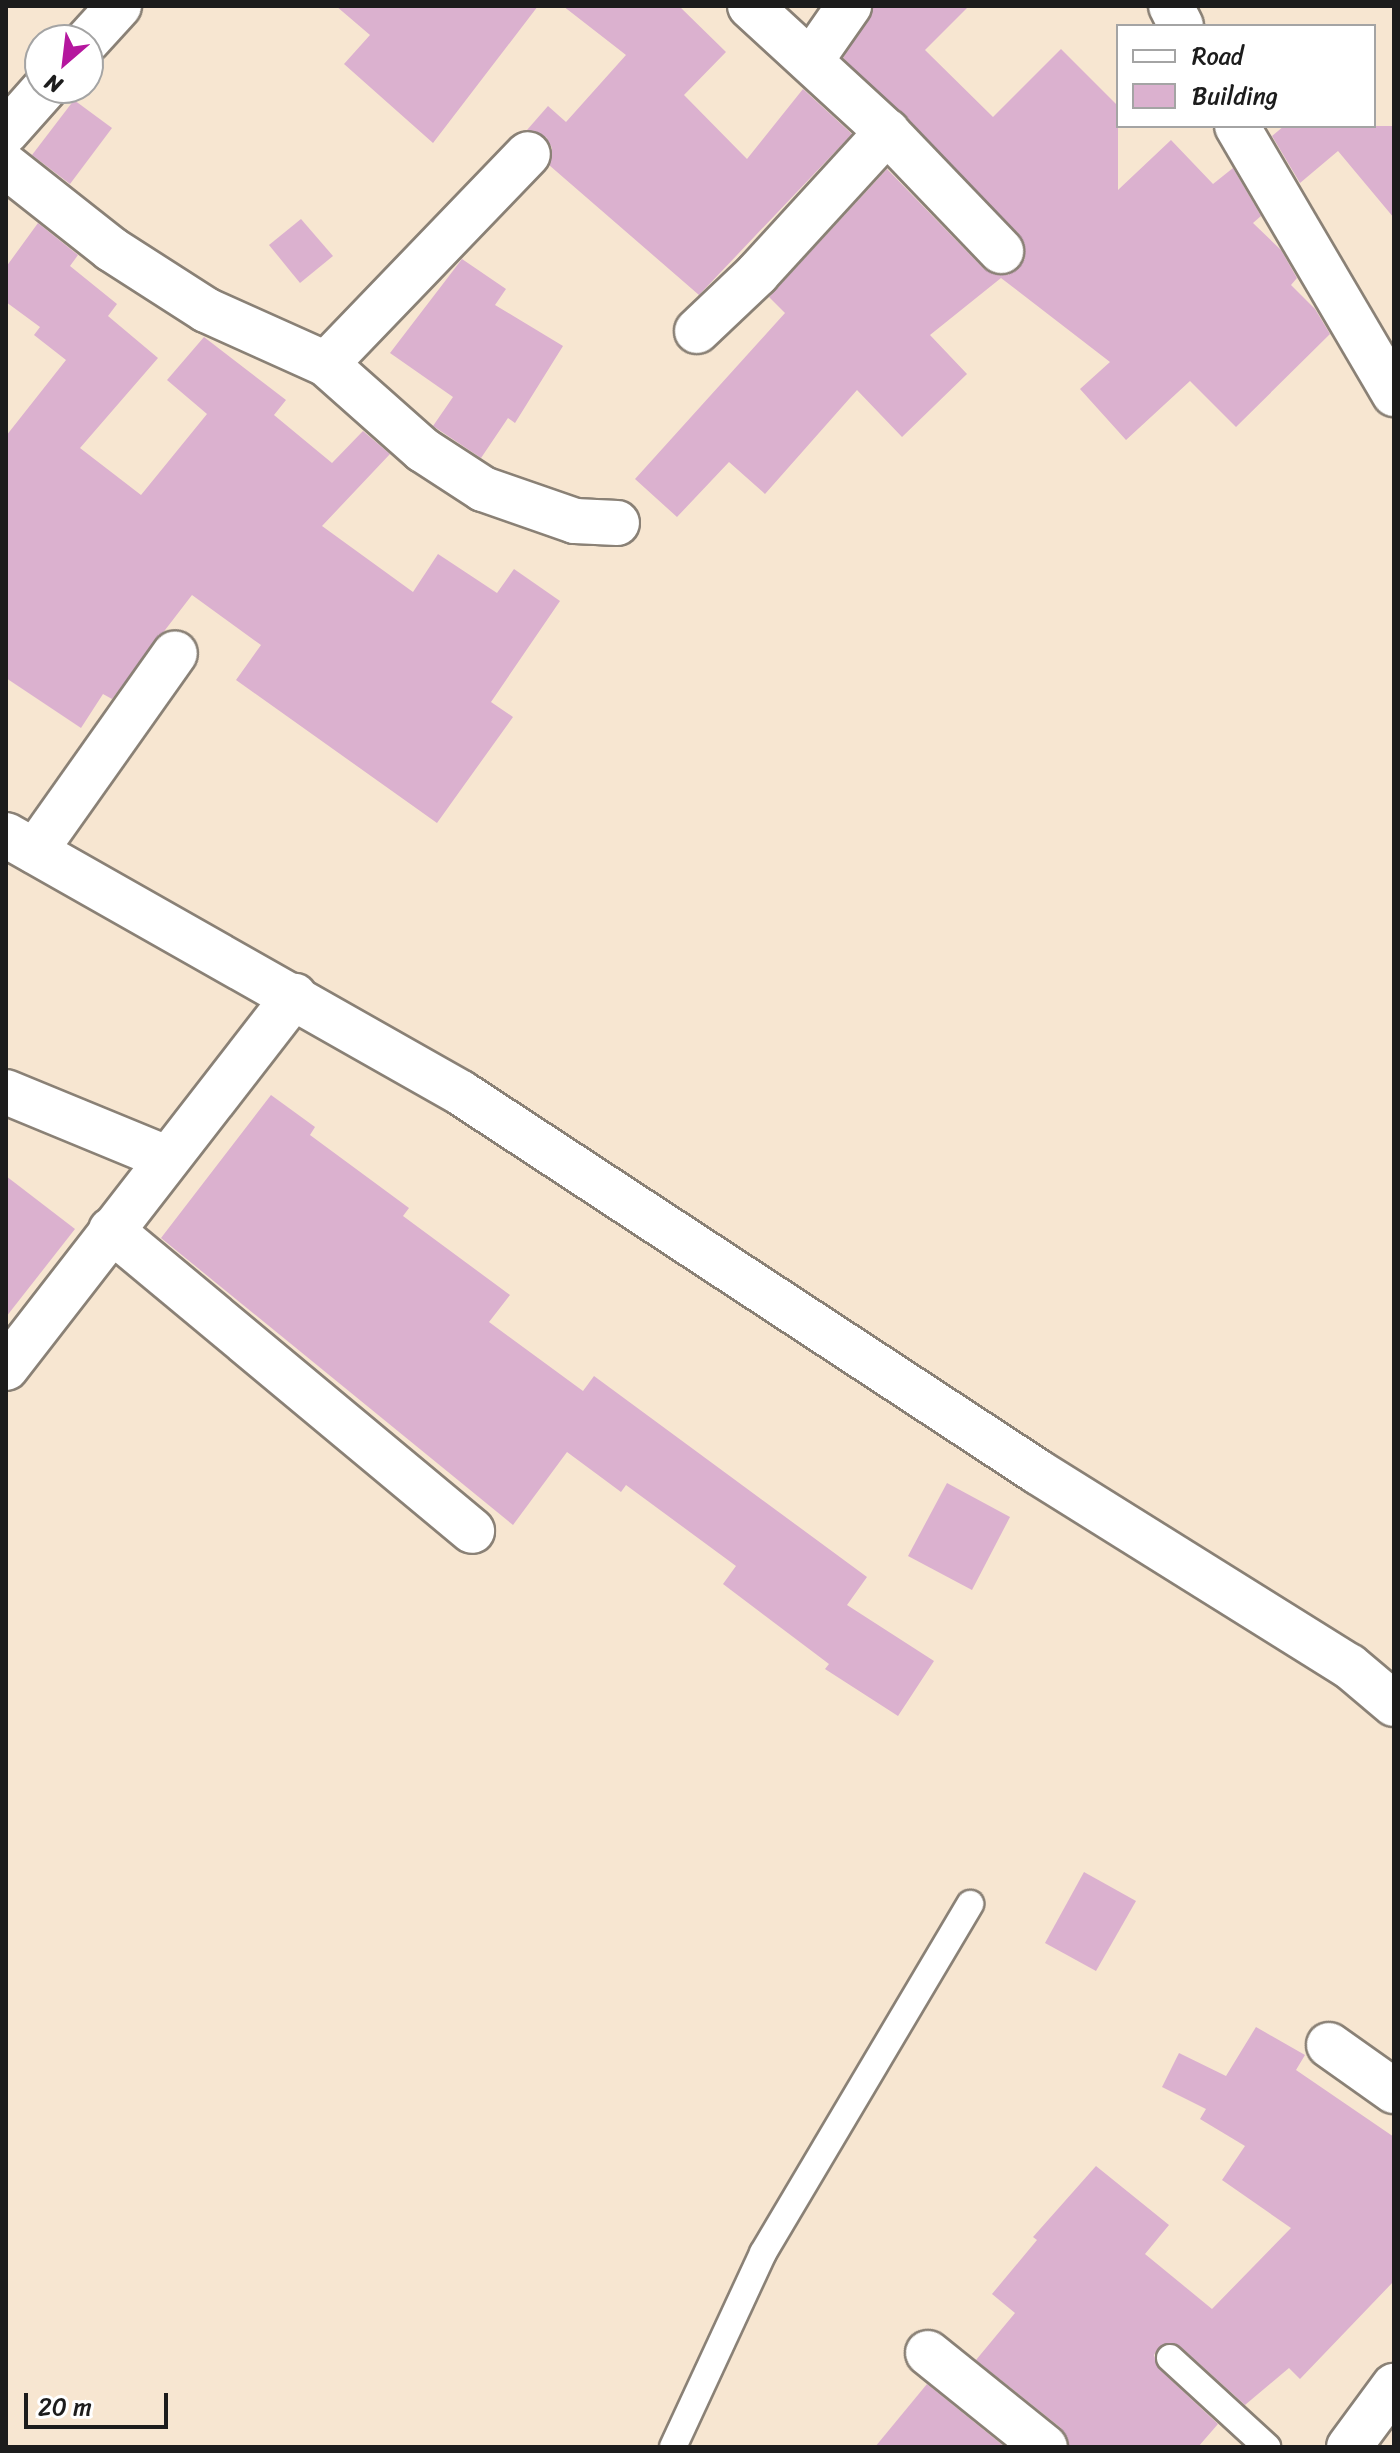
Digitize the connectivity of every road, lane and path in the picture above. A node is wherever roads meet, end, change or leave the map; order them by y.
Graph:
1 (119, 6) edge
2 (750, 6) edge
3 (849, 6) edge
4 (1171, 6) edge
5 (103, 24) edge
6 (1180, 24) edge
7 (812, 59) junction
8 (31, 104) edge
9 (1238, 128) edge
10 (6, 132) edge
11 (887, 132) junction
12 (528, 154) dead end
13 (6, 166) edge
14 (1001, 251) dead end
15 (697, 331) dead end
16 (326, 364) junction
17 (1394, 394) edge
18 (617, 523) dead end
19 (175, 653) dead end
20 (21, 843) edge
21 (295, 996) junction
22 (6, 1092) edge
23 (166, 1158) junction
24 (111, 1230) junction
25 (6, 1368) edge
26 (472, 1531) dead end
27 (1394, 1704) edge
28 (970, 1904) dead end
29 (1329, 2045) dead end
30 (1394, 2091) edge
31 (928, 2353) dead end
32 (1170, 2358) dead end
33 (1394, 2386) edge
34 (673, 2447) edge
35 (1045, 2447) edge
36 (1267, 2447) edge
37 (1349, 2447) edge

1 - 5 street
2 - 7 street
3 - 7 street
4 - 6 street
7 - 11 street
8 - 10 street
9 - 17 street
11 - 14 street
11 - 15 street
12 - 16 street
13 - 16 street
16 - 18 street
19 - 20 street
20 - 21 street
21 - 23 street
21 - 27 street
22 - 23 street
23 - 24 street
24 - 25 street
24 - 26 street
28 - 34 lane
29 - 30 street
31 - 35 street
32 - 36 lane
33 - 37 street

